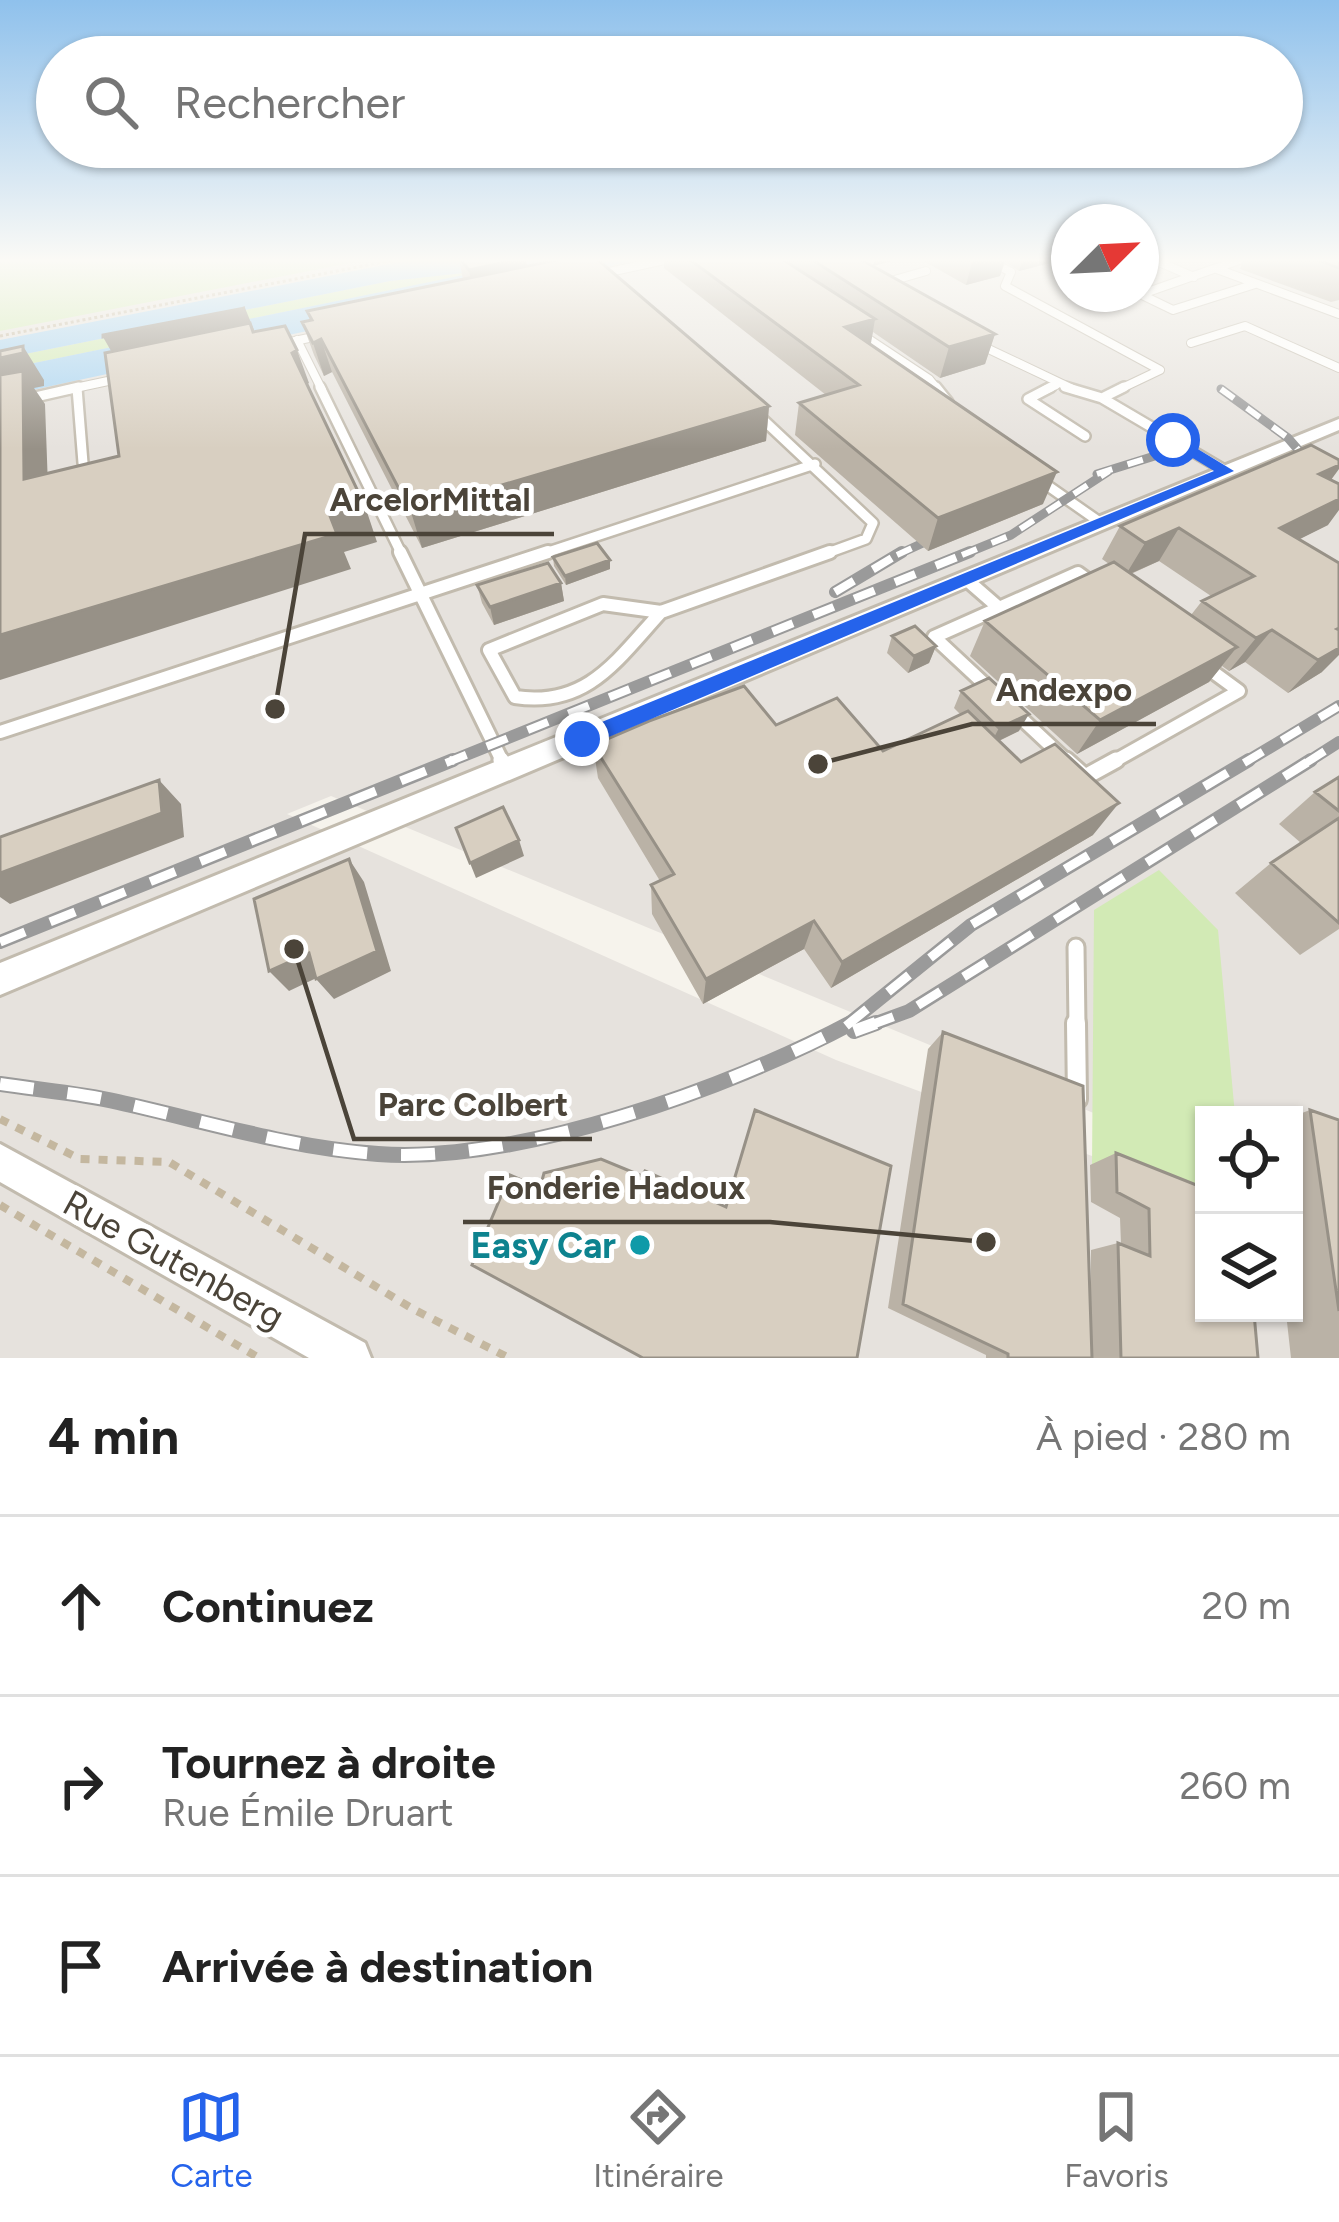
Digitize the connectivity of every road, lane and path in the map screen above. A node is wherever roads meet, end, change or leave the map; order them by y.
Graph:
1 (72, 322) edge
2 (1073, 322) edge
3 (850, 326) edge
4 (344, 330) edge
5 (963, 335) edge
6 (0, 336) edge
7 (298, 340) junction
8 (1191, 343) dead end
9 (275, 345) edge
10 (1339, 368) edge
11 (143, 374) edge
12 (1055, 385) junction
13 (77, 388) junction
14 (1102, 398) junction
15 (0, 405) edge
16 (748, 406) edge
17 (953, 407) edge
18 (1339, 424) edge
19 (1085, 436) dead end
20 (83, 463) edge
21 (814, 464) junction
22 (1024, 469) edge
23 (1226, 471) junction
24 (1101, 523) junction
25 (967, 580) junction
26 (419, 595) junction
27 (998, 607) junction
28 (661, 612) junction
29 (0, 732) edge
30 (506, 770) junction
31 (1076, 947) dead end
32 (0, 979) edge
33 (0, 1119) edge
34 (1077, 1130) edge
35 (0, 1162) edge
36 (0, 1205) edge
37 (306, 1347) edge
38 (259, 1358) edge
39 (350, 1358) edge
40 (509, 1358) edge

1 - 6 path
2 - 14 lane
3 - 17 lane
4 - 7 lane
5 - 12 lane
7 - 9 lane
7 - 26 lane
8 - 10 lane
11 - 13 lane
12 - 14 lane
12 - 19 lane
13 - 15 lane
13 - 20 lane
14 - 23 lane
16 - 21 lane
18 - 23 street
21 - 26 lane
21 - 28 lane
22 - 24 lane
23 - 24 street
24 - 25 street
25 - 27 lane
25 - 30 street
26 - 29 lane
26 - 30 lane
27 - 27 lane
28 - 28 lane
30 - 32 street
31 - 34 lane
33 - 40 path
35 - 37 street, Rue Gutenberg
36 - 38 path, Rue Gutenberg
37 - 39 street, Rue Gutenberg

